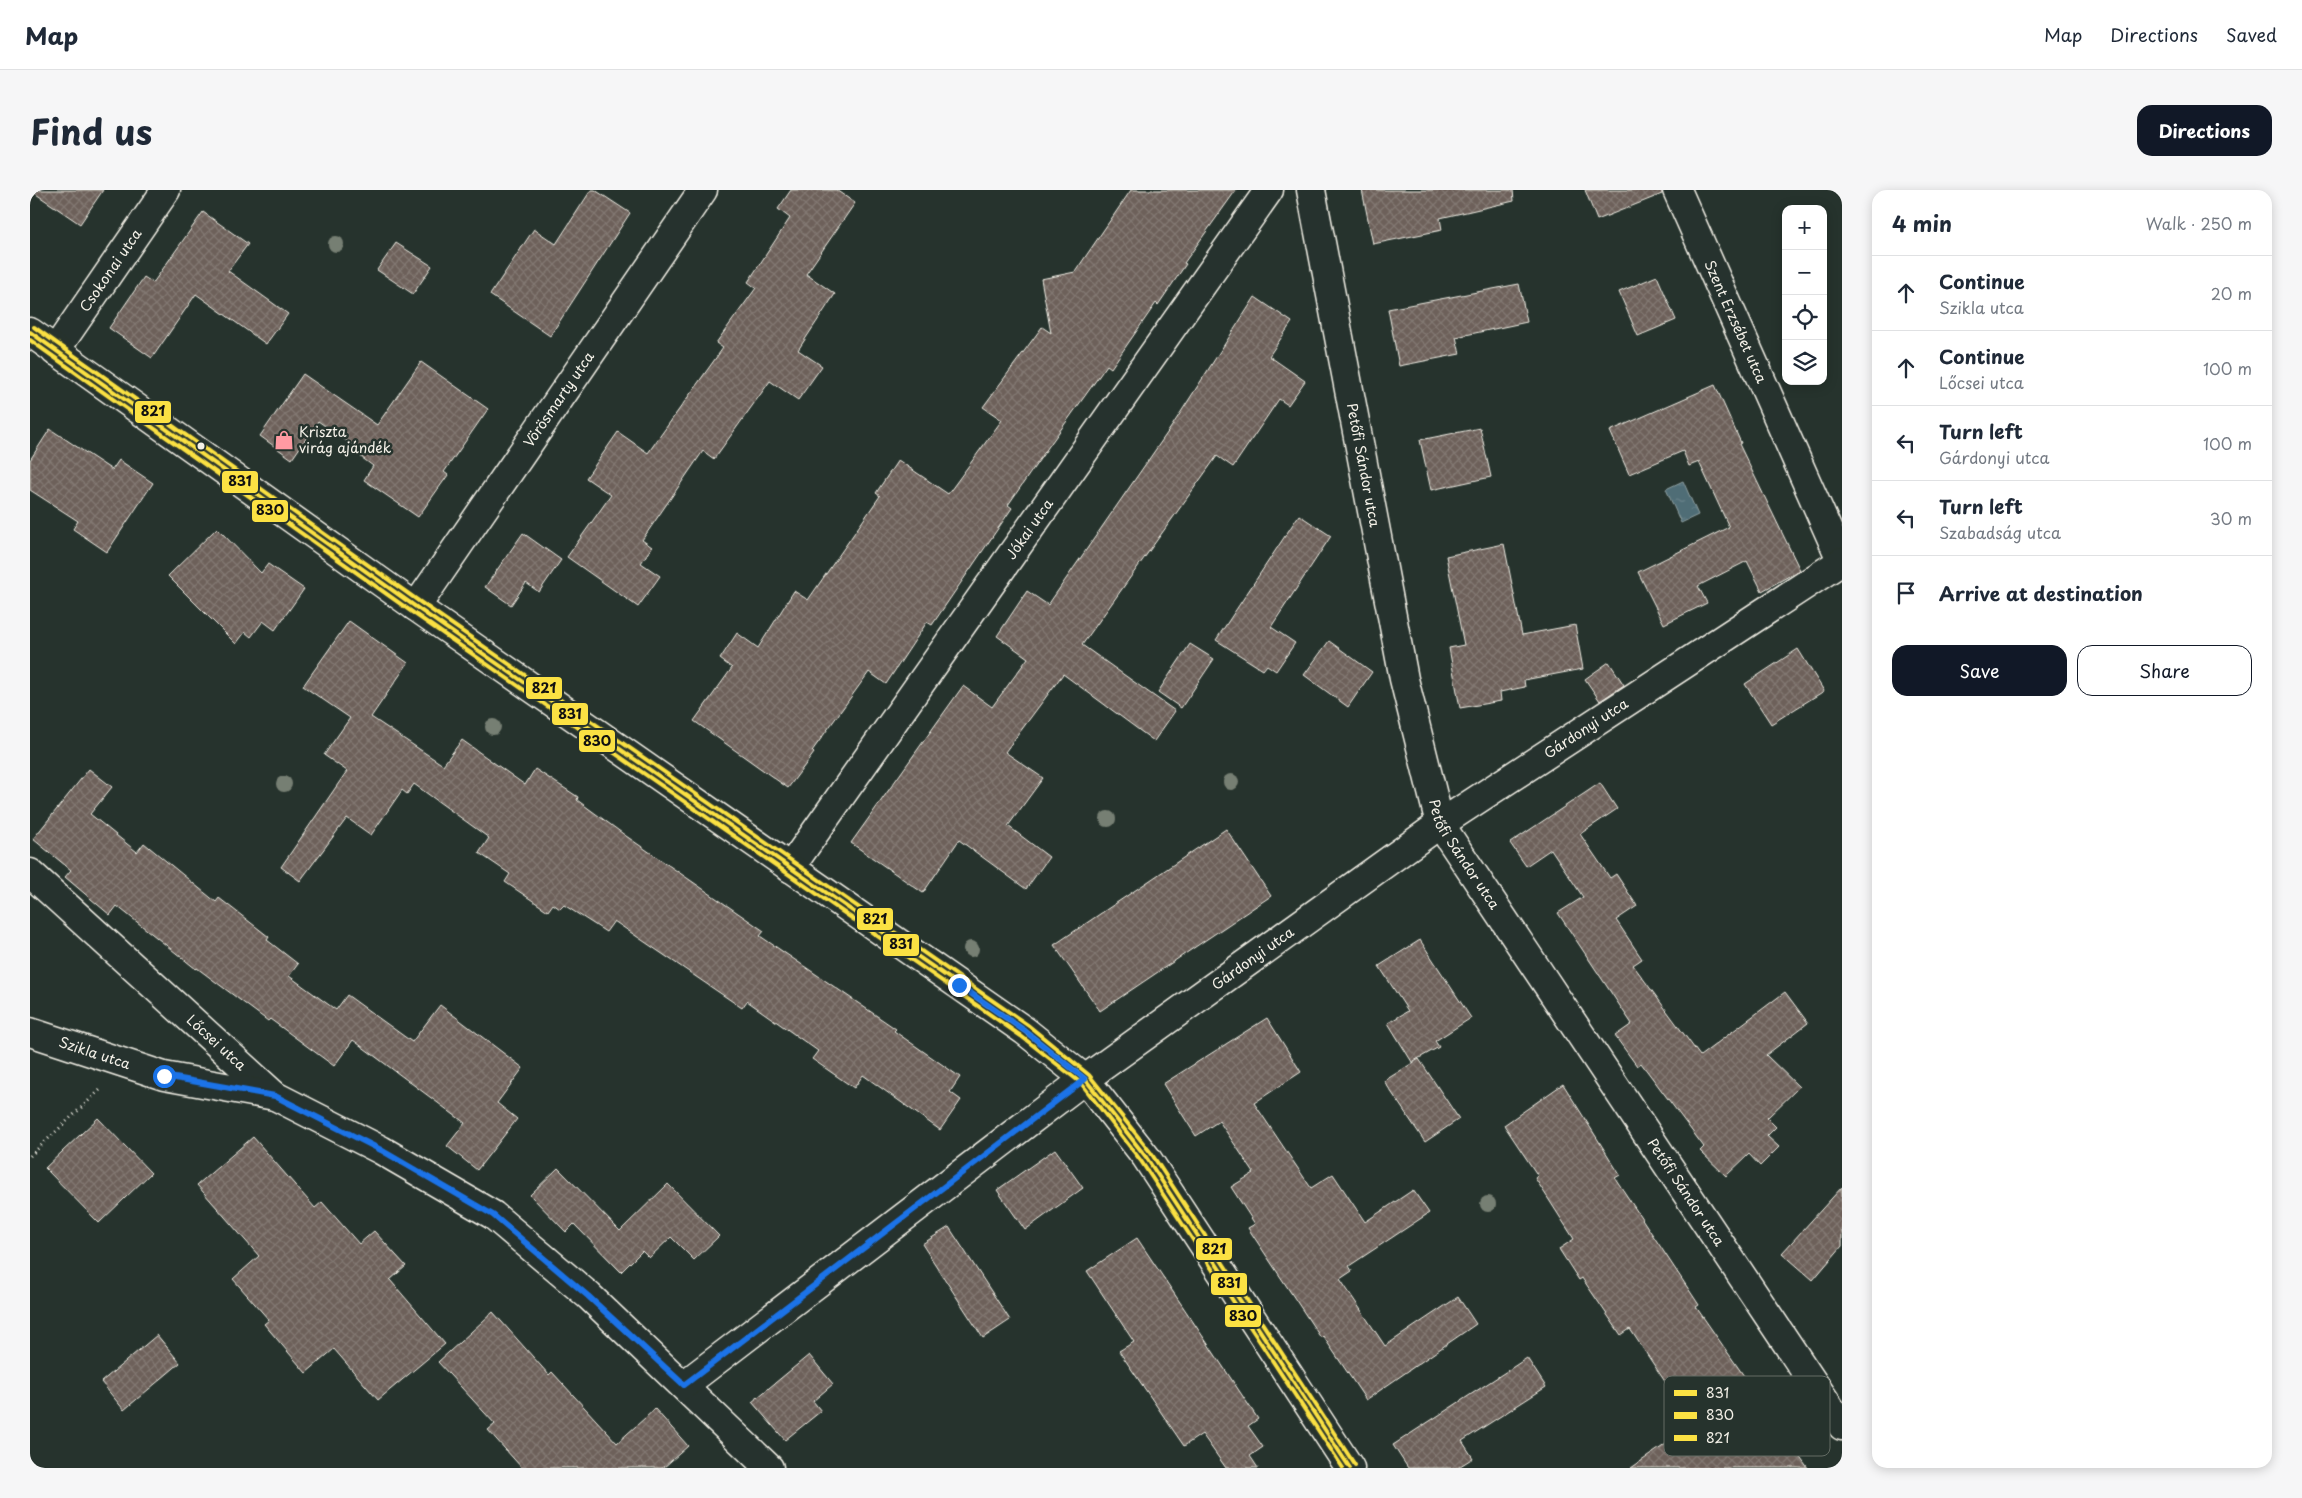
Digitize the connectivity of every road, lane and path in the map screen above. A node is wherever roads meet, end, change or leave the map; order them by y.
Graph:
1 (166, 190) edge
2 (703, 190) edge
3 (1269, 190) edge
4 (1311, 190) edge
5 (1677, 190) edge
6 (30, 332) edge
7 (55, 351) junction
8 (1842, 562) edge
9 (416, 607) junction
10 (1440, 824) junction
11 (790, 868) junction
12 (30, 874) edge
13 (30, 1032) edge
14 (127, 1064) junction
15 (1085, 1079) junction
16 (275, 1096) junction
17 (30, 1156) edge
18 (1809, 1376) edge
19 (684, 1385) junction
20 (1830, 1408) edge
21 (1842, 1426) edge
22 (769, 1468) edge
23 (1350, 1468) edge

1 - 7 street, Csokonai utca
2 - 9 street, Vörösmarty utca
3 - 11 street, Jókai utca
4 - 10 street, Petőfi Sándor utca
5 - 8 street, Szent Erzsébet utca
6 - 7 street
7 - 9 street
8 - 10 street, Gárdonyi utca
9 - 11 street
10 - 15 street, Gárdonyi utca
10 - 18 street, Petőfi Sándor utca
11 - 15 street
12 - 16 street, Lőcsei utca
13 - 14 street, Szikla utca
14 - 16 street, Szikla utca
14 - 17 path
15 - 19 street, Gárdonyi utca
15 - 23 street
16 - 19 street, Lőcsei utca
19 - 22 street, Lőcsei utca
20 - 21 street, Petőfi Sándor utca

